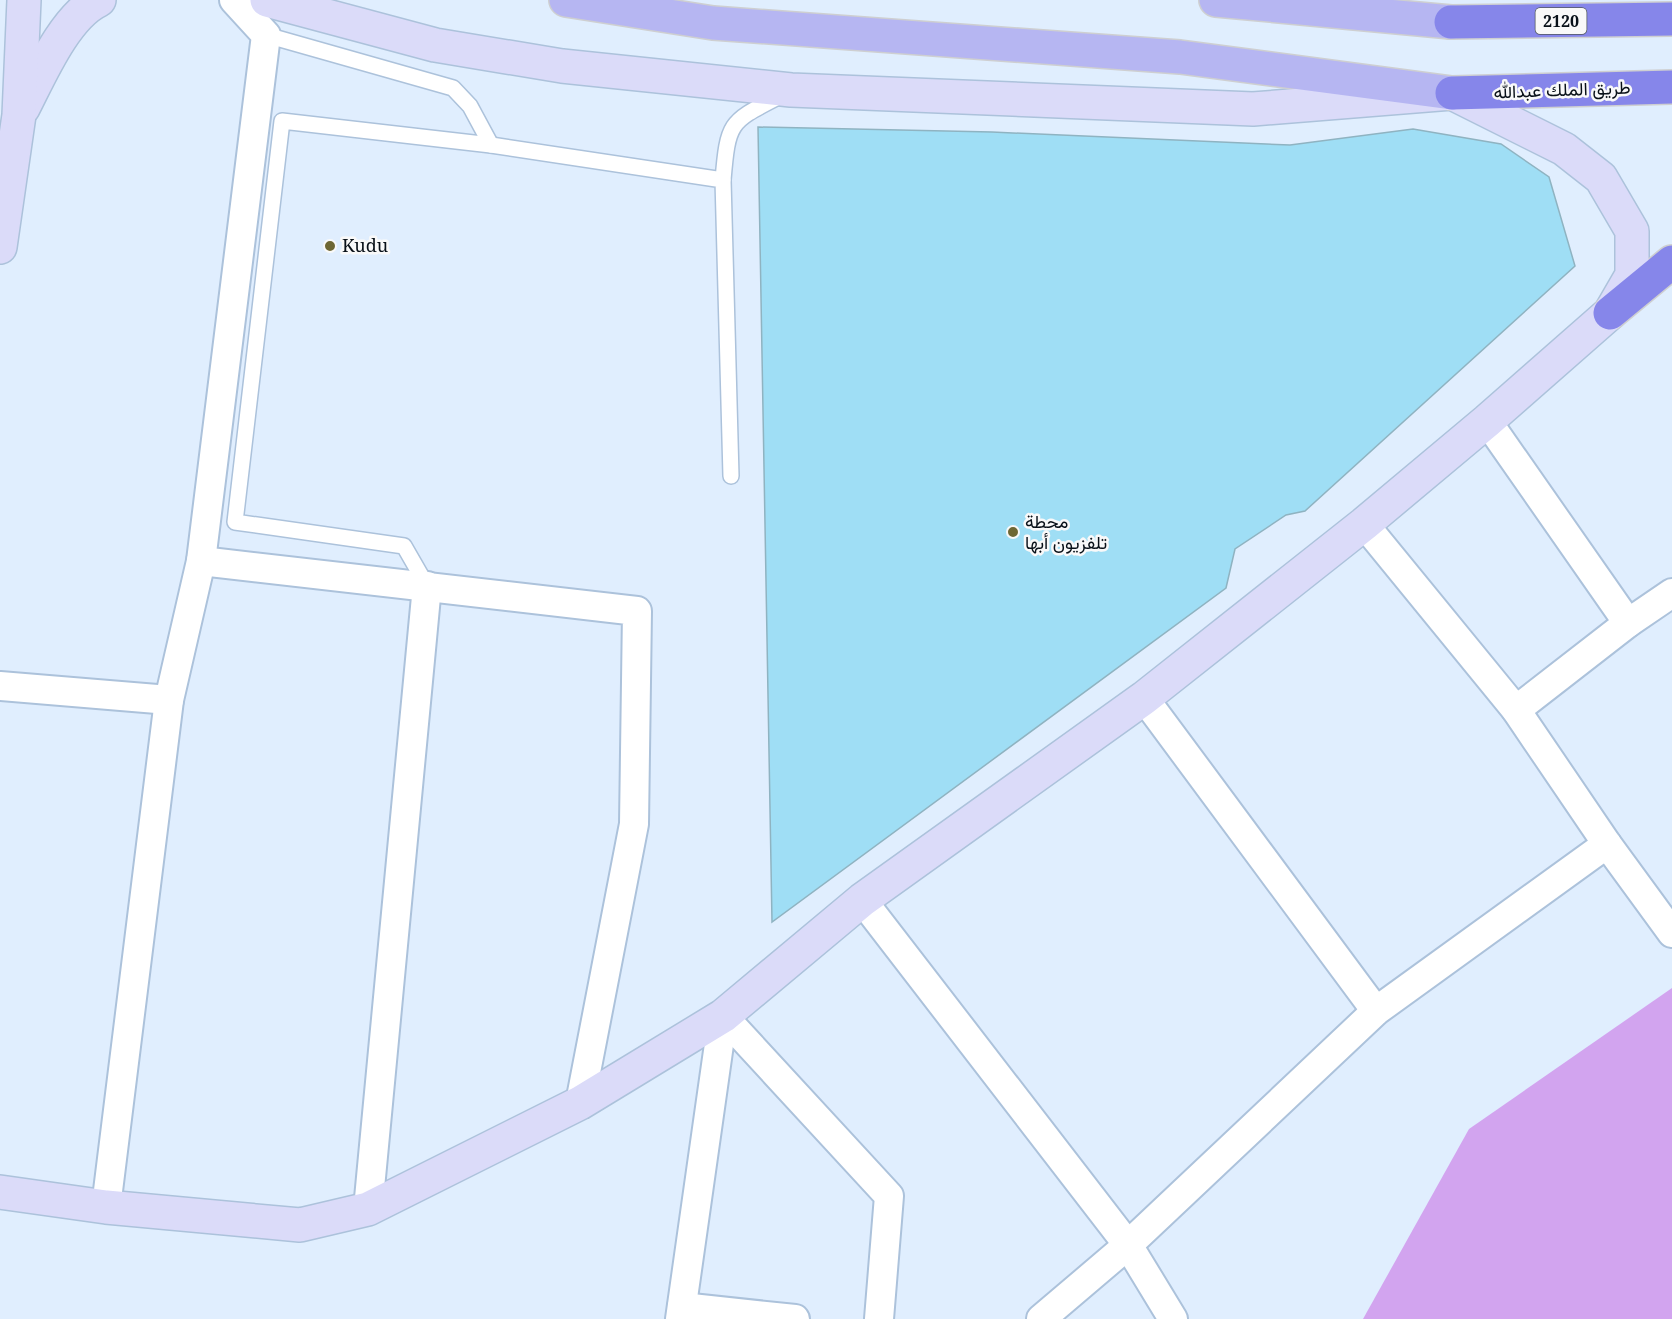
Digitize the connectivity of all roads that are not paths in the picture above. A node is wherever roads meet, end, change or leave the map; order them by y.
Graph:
1 (99, 0) edge
2 (234, 0) edge
3 (267, 0) edge
4 (326, 0) edge
5 (566, 0) edge
6 (1216, 0) edge
7 (1357, 0) edge
8 (1527, 0) edge
9 (21, 4) edge
10 (1672, 19) edge
11 (1451, 22) junction
12 (358, 24) junction
13 (266, 35) junction
14 (1672, 87) edge
15 (791, 90) junction
16 (1452, 93) junction
17 (19, 115) junction
18 (491, 145) junction
19 (723, 180) junction
20 (0, 247) edge
21 (1672, 262) edge
22 (1610, 313) junction
23 (1487, 421) junction
24 (731, 476) dead end
25 (1364, 524) junction
26 (201, 561) junction
27 (427, 586) junction
28 (1672, 592) edge
29 (1628, 623) junction
30 (0, 686) edge
31 (1144, 698) junction
32 (170, 700) junction
33 (1516, 710) junction
34 (1607, 844) junction
35 (862, 900) junction
36 (1672, 933) edge
37 (1376, 1011) junction
38 (723, 1016) junction
39 (580, 1103) junction
40 (0, 1192) edge
41 (106, 1208) junction
42 (368, 1209) junction
43 (1128, 1245) junction
44 (681, 1313) edge
45 (795, 1319) edge
46 (879, 1319) edge
47 (1041, 1319) edge
48 (1173, 1319) edge

1 - 17 main road
2 - 13 street
3 - 12 main road
4 - 12 main road
5 - 16 main road
6 - 11 main road
7 - 11 main road
8 - 11 highway
9 - 17 main road
10 - 11 highway, 2120
12 - 15 main road
13 - 18 lane
13 - 26 street
14 - 16 highway, طريق الملك عبدالله
15 - 16 main road
15 - 19 lane
16 - 22 main road
17 - 20 main road
18 - 19 lane
18 - 27 lane
19 - 24 lane
21 - 22 highway
22 - 23 main road
23 - 25 main road
23 - 29 street
25 - 31 main road
25 - 33 street
26 - 27 street
26 - 32 street
27 - 39 street
27 - 42 street
28 - 29 street
29 - 33 street
30 - 32 street
31 - 35 main road
31 - 37 street
32 - 41 street
33 - 34 street
34 - 36 street
34 - 37 street
35 - 38 main road
35 - 43 street
37 - 43 street
38 - 39 main road
38 - 44 street
38 - 46 street
39 - 42 main road
40 - 41 main road
41 - 42 main road
43 - 47 street
43 - 48 street
44 - 45 street

